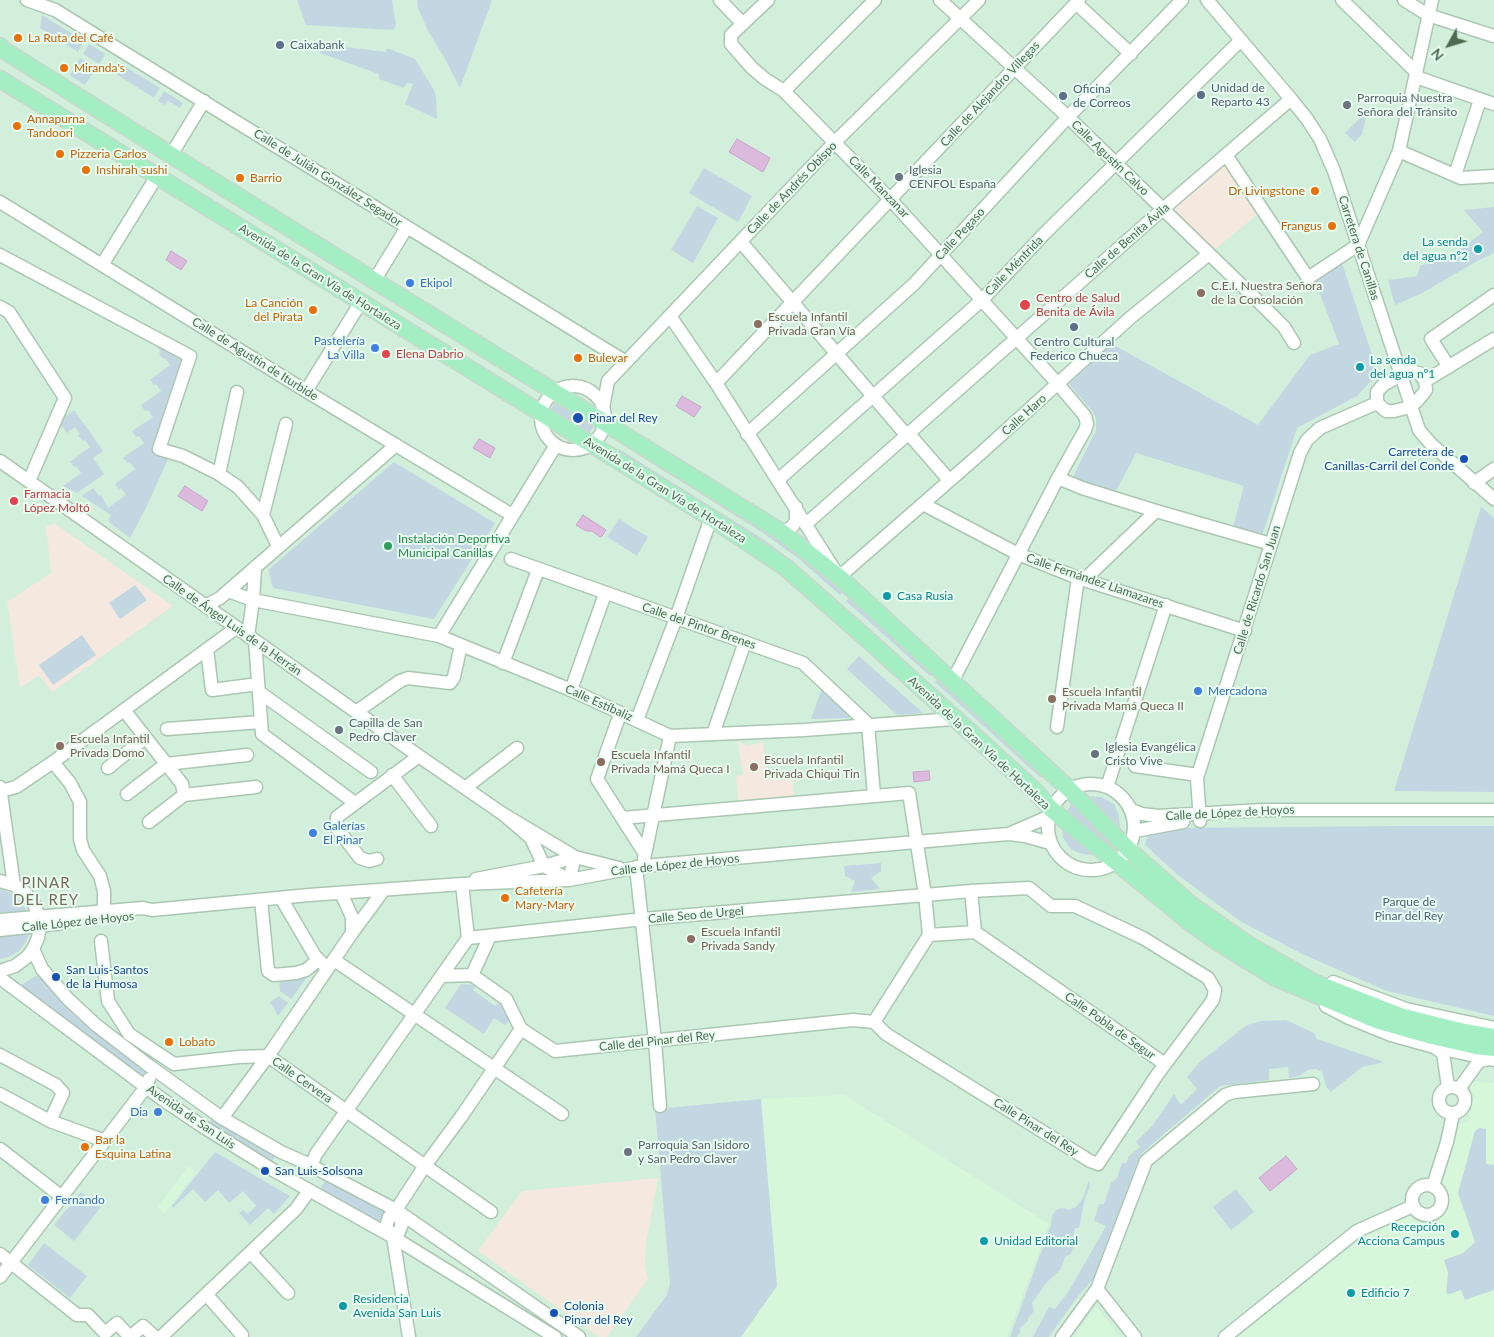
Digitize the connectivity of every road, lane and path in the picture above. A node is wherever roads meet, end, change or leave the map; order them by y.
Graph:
1 (27, 0) edge
2 (720, 0) edge
3 (768, 0) edge
4 (875, 0) edge
5 (940, 0) edge
6 (979, 0) edge
7 (1182, 0) edge
8 (1207, 0) edge
9 (1342, 0) edge
10 (1404, 0) edge
11 (1432, 0) edge
12 (1077, 2) edge
13 (1428, 15) junction
14 (961, 19) junction
15 (743, 24) junction
16 (1494, 36) edge
17 (1241, 40) junction
18 (0, 46) edge
19 (1130, 54) junction
20 (1014, 68) junction
21 (1416, 75) junction
22 (0, 79) edge
23 (784, 92) junction
24 (1291, 99) junction
25 (1480, 100) junction
26 (204, 101) junction
27 (1494, 104) edge
28 (1068, 117) junction
29 (836, 142) junction
30 (1399, 151) junction
31 (171, 155) junction
32 (1226, 155) junction
33 (1116, 164) junction
34 (1454, 175) junction
35 (157, 176) junction
36 (1494, 176) edge
37 (890, 199) junction
38 (0, 202) edge
39 (1163, 209) junction
40 (407, 227) junction
41 (741, 242) junction
42 (1358, 245) junction
43 (942, 254) junction
44 (1209, 254) junction
45 (0, 255) edge
46 (102, 265) junction
47 (374, 281) junction
48 (1494, 295) edge
49 (983, 299) junction
50 (792, 301) junction
51 (361, 302) junction
52 (0, 307) edge
53 (670, 316) junction
54 (1016, 337) junction
55 (1494, 339) edge
56 (1294, 343) dead end
57 (838, 354) junction
58 (626, 362) junction
59 (1449, 366) junction
60 (1400, 375) junction
61 (608, 381) junction
62 (1425, 381) junction
63 (716, 383) junction
64 (1058, 384) junction
65 (582, 387) junction
66 (306, 391) junction
67 (236, 392) dead end
68 (554, 392) junction
69 (874, 396) junction
70 (1378, 403) junction
71 (1410, 407) junction
72 (541, 413) junction
73 (604, 415) junction
74 (286, 424) dead end
75 (747, 434) junction
76 (909, 434) junction
77 (590, 444) junction
78 (396, 445) junction
79 (556, 445) junction
80 (0, 461) edge
81 (1494, 469) edge
82 (219, 474) junction
83 (1058, 478) junction
84 (778, 480) junction
85 (949, 480) junction
86 (29, 481) junction
87 (1474, 483) junction
88 (1494, 500) edge
89 (923, 504) junction
90 (796, 507) junction
91 (1156, 511) junction
92 (263, 515) junction
93 (512, 515) junction
94 (711, 518) junction
95 (806, 524) junction
96 (783, 533) junction
97 (1271, 544) junction
98 (278, 546) junction
99 (1018, 554) junction
100 (511, 560) dead end
101 (255, 568) junction
102 (538, 570) junction
103 (839, 577) junction
104 (1082, 578) junction
105 (228, 591) junction
106 (605, 594) junction
107 (253, 600) junction
108 (1166, 605) junction
109 (205, 606) junction
110 (676, 618) junction
111 (236, 628) junction
112 (1245, 631) junction
113 (439, 636) junction
114 (251, 638) junction
115 (745, 642) junction
116 (461, 645) junction
117 (207, 649) junction
118 (503, 663) junction
119 (952, 682) junction
120 (259, 688) junction
121 (571, 690) junction
122 (124, 710) junction
123 (356, 712) junction
124 (620, 714) junction
125 (954, 719) junction
126 (636, 720) junction
127 (261, 722) junction
128 (868, 724) junction
129 (1057, 727) dead end
130 (167, 729) dead end
131 (713, 734) junction
132 (670, 736) junction
133 (146, 738) junction
134 (518, 748) dead end
135 (247, 755) dead end
136 (419, 756) junction
137 (53, 762) junction
138 (166, 764) junction
139 (1135, 766) dead end
140 (108, 768) dead end
141 (371, 772) dead end
142 (392, 775) junction
143 (1198, 775) junction
144 (0, 787) edge
145 (256, 787) dead end
146 (1107, 787) junction
147 (465, 788) junction
148 (1069, 789) junction
149 (1, 791) edge
150 (127, 794) dead end
151 (184, 795) junction
152 (874, 796) junction
153 (355, 802) junction
154 (1132, 810) junction
155 (1494, 810) edge
156 (1049, 813) junction
157 (502, 814) junction
158 (653, 815) junction
159 (1199, 817) junction
160 (622, 818) junction
161 (149, 822) dead end
162 (429, 822) dead end
163 (1135, 831) junction
164 (1008, 834) junction
165 (916, 841) junction
166 (1050, 843) junction
167 (1129, 850) junction
168 (575, 857) junction
169 (376, 859) dead end
170 (637, 864) junction
171 (1116, 864) junction
172 (544, 866) junction
173 (569, 880) junction
174 (0, 881) edge
175 (462, 884) junction
176 (14, 885) junction
177 (383, 891) junction
178 (971, 891) junction
179 (341, 893) junction
180 (924, 895) junction
181 (281, 898) junction
182 (261, 900) junction
183 (152, 910) junction
184 (104, 912) junction
185 (643, 919) junction
186 (0, 920) edge
187 (40, 922) junction
188 (0, 930) edge
189 (352, 932) junction
190 (975, 932) junction
191 (929, 935) junction
192 (490, 936) junction
193 (468, 938) junction
194 (102, 941) dead end
195 (1249, 945) junction
196 (34, 949) junction
197 (327, 962) junction
198 (0, 971) edge
199 (472, 975) junction
200 (442, 976) junction
201 (1274, 977) junction
202 (0, 978) edge
203 (413, 1014) junction
204 (874, 1022) junction
205 (125, 1028) junction
206 (1494, 1028) edge
207 (521, 1029) junction
208 (112, 1037) junction
209 (1494, 1037) edge
210 (655, 1041) junction
211 (1434, 1047) junction
212 (0, 1055) edge
213 (268, 1056) junction
214 (1492, 1056) edge
215 (1165, 1064) junction
216 (148, 1065) junction
217 (493, 1068) junction
218 (1313, 1084) dead end
219 (146, 1087) junction
220 (1454, 1088) junction
221 (0, 1094) edge
222 (660, 1106) dead end
223 (347, 1111) junction
224 (1450, 1113) junction
225 (562, 1114) dead end
226 (222, 1118) junction
227 (50, 1121) junction
228 (105, 1141) junction
229 (0, 1149) edge
230 (311, 1166) junction
231 (424, 1167) junction
232 (1430, 1186) junction
233 (309, 1191) junction
234 (62, 1197) junction
235 (1413, 1206) junction
236 (396, 1210) junction
237 (491, 1212) dead end
238 (393, 1238) junction
239 (252, 1253) junction
240 (0, 1254) edge
241 (11, 1263) junction
242 (0, 1277) edge
243 (1096, 1289) junction
244 (288, 1293) dead end
245 (207, 1295) junction
246 (242, 1335) dead end
247 (162, 1336) edge
248 (408, 1337) edge
249 (555, 1337) edge
250 (579, 1337) edge
251 (1062, 1337) edge
252 (1134, 1337) edge
253 (1225, 1337) edge

1 - 26 street, Calle de Julián González Segador
2 - 15 street
3 - 15 street
4 - 23 street
5 - 14 street, Calle Agustín Calvo
6 - 14 street, Calle de Andrés Obispo
7 - 19 street, Calle Pegaso
8 - 17 street, Carretera de Canillas
9 - 21 street
10 - 13 street
11 - 13 street
12 - 19 street
12 - 20 street, Calle de Alejandro Villegas
13 - 16 street
13 - 21 street
14 - 20 street, Calle Agustín Calvo
14 - 29 street, Calle de Andrés Obispo
15 - 23 street, Calle Manzanar
17 - 24 street, Carretera de Canillas
17 - 33 street, Calle Méntrida
18 - 31 main road, Avenida de la Gran Vía de Hortaleza
19 - 28 street, Calle Pegaso
20 - 28 street, Calle Agustín Calvo
20 - 37 street, Calle de Alejandro Villegas
21 - 25 street
21 - 30 street
22 - 35 main road, Avenida de la Gran Vía de Hortaleza
23 - 29 street, Calle Manzanar
24 - 32 street, Calle de Benita Ávila
24 - 42 street, Carretera de Canillas
25 - 27 street
25 - 34 street
26 - 31 street
26 - 40 street, Calle de Julián González Segador
28 - 33 street, Calle Agustín Calvo
28 - 43 street, Calle Pegaso
29 - 37 street, Calle Manzanar
29 - 41 street, Calle de Andrés Obispo
30 - 34 street
30 - 42 street
31 - 47 main road, Avenida de la Gran Vía de Hortaleza
32 - 39 street, Calle de Benita Ávila
32 - 42 street
33 - 39 street, Calle Agustín Calvo
33 - 49 street, Calle Méntrida
34 - 36 street
35 - 46 street
35 - 51 main road, Avenida de la Gran Vía de Hortaleza
37 - 43 street, Calle Manzanar
37 - 50 street, Calle de Alejandro Villegas
38 - 46 street, Calle de Agustín de Iturbide
39 - 44 street, Calle Agustín Calvo
39 - 54 street, Calle de Benita Ávila
40 - 47 street
40 - 58 street, Calle de Julián González Segador
41 - 50 street
41 - 53 street, Calle de Andrés Obispo
42 - 60 street, Carretera de Canillas
43 - 49 street, Calle Manzanar
43 - 57 street, Calle Pegaso
44 - 56 street, Calle Agustín Calvo
44 - 64 street, Calle Haro
45 - 82 street
46 - 66 street, Calle de Agustín de Iturbide
47 - 68 main road, Avenida de la Gran Vía de Hortaleza
48 - 59 street
49 - 54 street, Calle Manzanar
49 - 69 street, Calle Méntrida
50 - 57 street
50 - 63 street, Calle de Alejandro Villegas
51 - 66 street
51 - 72 main road, Avenida de la Gran Vía de Hortaleza
52 - 86 street
53 - 58 street, Calle de Andrés Obispo
53 - 63 street
54 - 64 street, Calle Manzanar
54 - 76 street, Calle de Benita Ávila
55 - 59 street
57 - 69 street
57 - 75 street, Calle Pegaso
58 - 61 street, Calle de Andrés Obispo
59 - 62 street
60 - 62 street
60 - 70 street
60 - 71 street, Carretera de Canillas
61 - 65 street
61 - 73 street
62 - 71 street
63 - 75 street
64 - 83 street, Calle Manzanar
64 - 85 street, Calle Haro
65 - 68 street
65 - 73 street
66 - 78 street, Calle de Agustín de Iturbide
67 - 82 street
68 - 72 street
68 - 73 main road, Avenida de la Gran Vía de Hortaleza
69 - 76 street
69 - 84 street, Calle Méntrida
70 - 71 street
70 - 97 street, Calle de Ricardo San Juan
71 - 87 street, Carretera de Canillas
72 - 77 main road, Avenida de la Gran Vía de Hortaleza
72 - 79 street
73 - 77 street
73 - 96 main road, Avenida de la Gran Vía de Hortaleza
74 - 92 street
75 - 84 street
76 - 85 street
76 - 95 street, Calle de Benita Ávila
77 - 79 street
77 - 94 main road, Avenida de la Gran Vía de Hortaleza
78 - 93 street, Calle de Agustín de Iturbide
78 - 98 street
79 - 93 street
80 - 86 street, Calle de Ángel Luis de la Herrán
81 - 87 street
82 - 92 street
83 - 91 street
83 - 99 street
84 - 90 street
85 - 89 street, Calle Haro
86 - 109 street, Calle de Ángel Luis de la Herrán
87 - 88 street, Carretera de Canillas
89 - 99 street, Calle Fernández Llamazares
89 - 103 street, Calle Haro
90 - 95 street
90 - 96 street
91 - 97 street
91 - 104 street
92 - 98 street
93 - 113 street
94 - 110 street
94 - 125 main road, Avenida de la Gran Vía de Hortaleza
95 - 103 street
96 - 103 main road, Avenida de la Gran Vía de Hortaleza
97 - 112 street, Calle de Ricardo San Juan
98 - 101 street
99 - 104 street, Calle Fernández Llamazares
99 - 119 street
100 - 102 street, Calle del Pintor Brenes
101 - 105 street
101 - 107 street
102 - 106 street, Calle del Pintor Brenes
102 - 118 street
103 - 119 main road, Avenida de la Gran Vía de Hortaleza
104 - 108 street, Calle Fernández Llamazares
104 - 129 street
105 - 107 street, Calle Estíbaliz
105 - 109 street
106 - 110 street, Calle del Pintor Brenes
106 - 121 street
107 - 113 street, Calle Estíbaliz
107 - 114 street
108 - 112 street, Calle Fernández Llamazares
108 - 146 street
109 - 111 street, Calle de Ángel Luis de la Herrán
110 - 115 street, Calle del Pintor Brenes
110 - 126 street
111 - 114 street, Calle de Ángel Luis de la Herrán
111 - 117 street
112 - 143 street, Calle de Ricardo San Juan
113 - 116 street, Calle Estíbaliz
114 - 120 street
114 - 123 street, Calle de Ángel Luis de la Herrán
115 - 128 street, Calle del Pintor Brenes
115 - 131 street
116 - 118 street, Calle Estíbaliz
116 - 123 street
117 - 120 street
117 - 122 street
118 - 121 street, Calle Estíbaliz
119 - 148 main road, Avenida de la Gran Vía de Hortaleza
120 - 127 street
120 - 141 street
121 - 124 street, Calle Estíbaliz
122 - 133 street
122 - 137 street
123 - 136 street, Calle de Ángel Luis de la Herrán
124 - 126 street, Calle Estíbaliz
124 - 160 street
125 - 128 street, Calle Estíbaliz
125 - 156 main road, Avenida de la Gran Vía de Hortaleza
126 - 132 street, Calle Estíbaliz
127 - 130 street
127 - 153 street
128 - 131 street, Calle Estíbaliz
128 - 152 street
131 - 132 street, Calle Estíbaliz
132 - 158 street
133 - 138 street
133 - 140 street
134 - 147 street
135 - 138 street
136 - 142 street
136 - 147 street, Calle de Ángel Luis de la Herrán
137 - 149 street
137 - 184 street
138 - 150 street
138 - 151 street
139 - 143 street
142 - 153 street
142 - 162 street
143 - 159 street, Calle de Ricardo San Juan
144 - 149 street
145 - 151 street
146 - 148 street
146 - 154 street
147 - 157 street, Calle de Ángel Luis de la Herrán
148 - 156 street
148 - 167 main road, Avenida de la Gran Vía de Hortaleza
149 - 176 street
151 - 161 street
152 - 158 street
152 - 165 street
153 - 169 street
154 - 159 street, Calle de López de Hoyos
154 - 163 street
155 - 159 street, Calle de López de Hoyos
156 - 164 street, Calle de López de Hoyos
156 - 166 street
156 - 171 main road, Avenida de la Gran Vía de Hortaleza
157 - 168 street, Calle de Ángel Luis de la Herrán
157 - 172 street, Calle de Ángel Luis de la Herrán
158 - 160 street
158 - 170 street
159 - 163 street, Calle de López de Hoyos
160 - 170 street
163 - 167 street
164 - 165 street, Calle de López de Hoyos
164 - 166 street, Calle de López de Hoyos
165 - 170 street, Calle de López de Hoyos
165 - 180 street
166 - 171 street
167 - 171 street
167 - 195 main road, Avenida de la Gran Vía de Hortaleza
168 - 170 street
168 - 172 street
168 - 173 street
170 - 173 street, Calle de López de Hoyos
170 - 185 street
171 - 201 main road, Avenida de la Gran Vía de Hortaleza
172 - 173 street
172 - 175 street
173 - 175 street, Calle de López de Hoyos
174 - 176 street
175 - 177 street, Calle de López de Hoyos
175 - 193 street
176 - 187 street
177 - 179 street, Calle de López de Hoyos
177 - 189 street
178 - 180 street, Calle Seo de Urgel
178 - 190 street
178 - 215 street, Calle Pobla de Segur
179 - 181 street, Calle de López de Hoyos
179 - 189 street
180 - 185 street, Calle Seo de Urgel
180 - 191 street
181 - 182 street, Calle de López de Hoyos
181 - 197 street
182 - 183 street, Calle de López de Hoyos
182 - 197 street
183 - 184 street, Calle López de Hoyos
183 - 187 street, Calle López de Hoyos
184 - 187 street, Calle López de Hoyos
185 - 192 street, Calle Seo de Urgel
185 - 210 street
186 - 187 street, Calle López de Hoyos
187 - 188 street, Calle López de Hoyos
187 - 196 street
189 - 197 street
190 - 191 street
190 - 215 street, Calle Pobla de Segur
191 - 204 street
192 - 193 street, Calle Seo de Urgel
192 - 199 street
193 - 200 street
194 - 205 street, Calle Cervera
195 - 206 street, Avenida de la Gran Vía de Hortaleza
195 - 209 main road, Avenida de la Gran Vía de Hortaleza
196 - 198 street
196 - 208 street, Avenida de San Luis
197 - 203 street
197 - 213 street
199 - 200 street
199 - 207 street
200 - 203 street
201 - 211 street, Avenida de la Gran Vía de Hortaleza
201 - 214 main road, Avenida de la Gran Vía de Hortaleza
202 - 219 street, Avenida de San Luis
203 - 217 street
203 - 223 street
204 - 210 street, Calle del Pinar del Rey
204 - 215 street, Calle Pinar del Rey
205 - 208 street
205 - 213 street, Calle Cervera
207 - 210 street, Calle del Pinar del Rey
207 - 217 street
208 - 216 street, Avenida de San Luis
210 - 222 street
211 - 214 street, Avenida de la Gran Vía de Hortaleza
211 - 220 street
212 - 227 street
213 - 223 street, Calle Cervera
213 - 226 street
214 - 220 street
216 - 219 street
216 - 226 street, Avenida de San Luis
217 - 225 street
217 - 231 street
218 - 243 street
219 - 228 street
219 - 233 street, Avenida de San Luis
220 - 224 street
220 - 224 street
221 - 227 street
223 - 230 street
223 - 231 street, Calle Cervera
224 - 232 street
226 - 230 street, Avenida de San Luis
227 - 228 street
228 - 234 street
229 - 234 street
230 - 236 street, Avenida de San Luis
231 - 236 street
231 - 237 street, Calle Cervera
232 - 235 street
232 - 235 street
233 - 238 street, Avenida de San Luis
233 - 239 street
234 - 241 street
235 - 253 street
236 - 238 street
236 - 250 street, Avenida de San Luis
238 - 248 street
238 - 249 street, Avenida de San Luis
239 - 244 street
239 - 245 street
240 - 241 street
241 - 242 street
241 - 247 street
243 - 251 street
243 - 252 street
245 - 246 street
245 - 247 street

